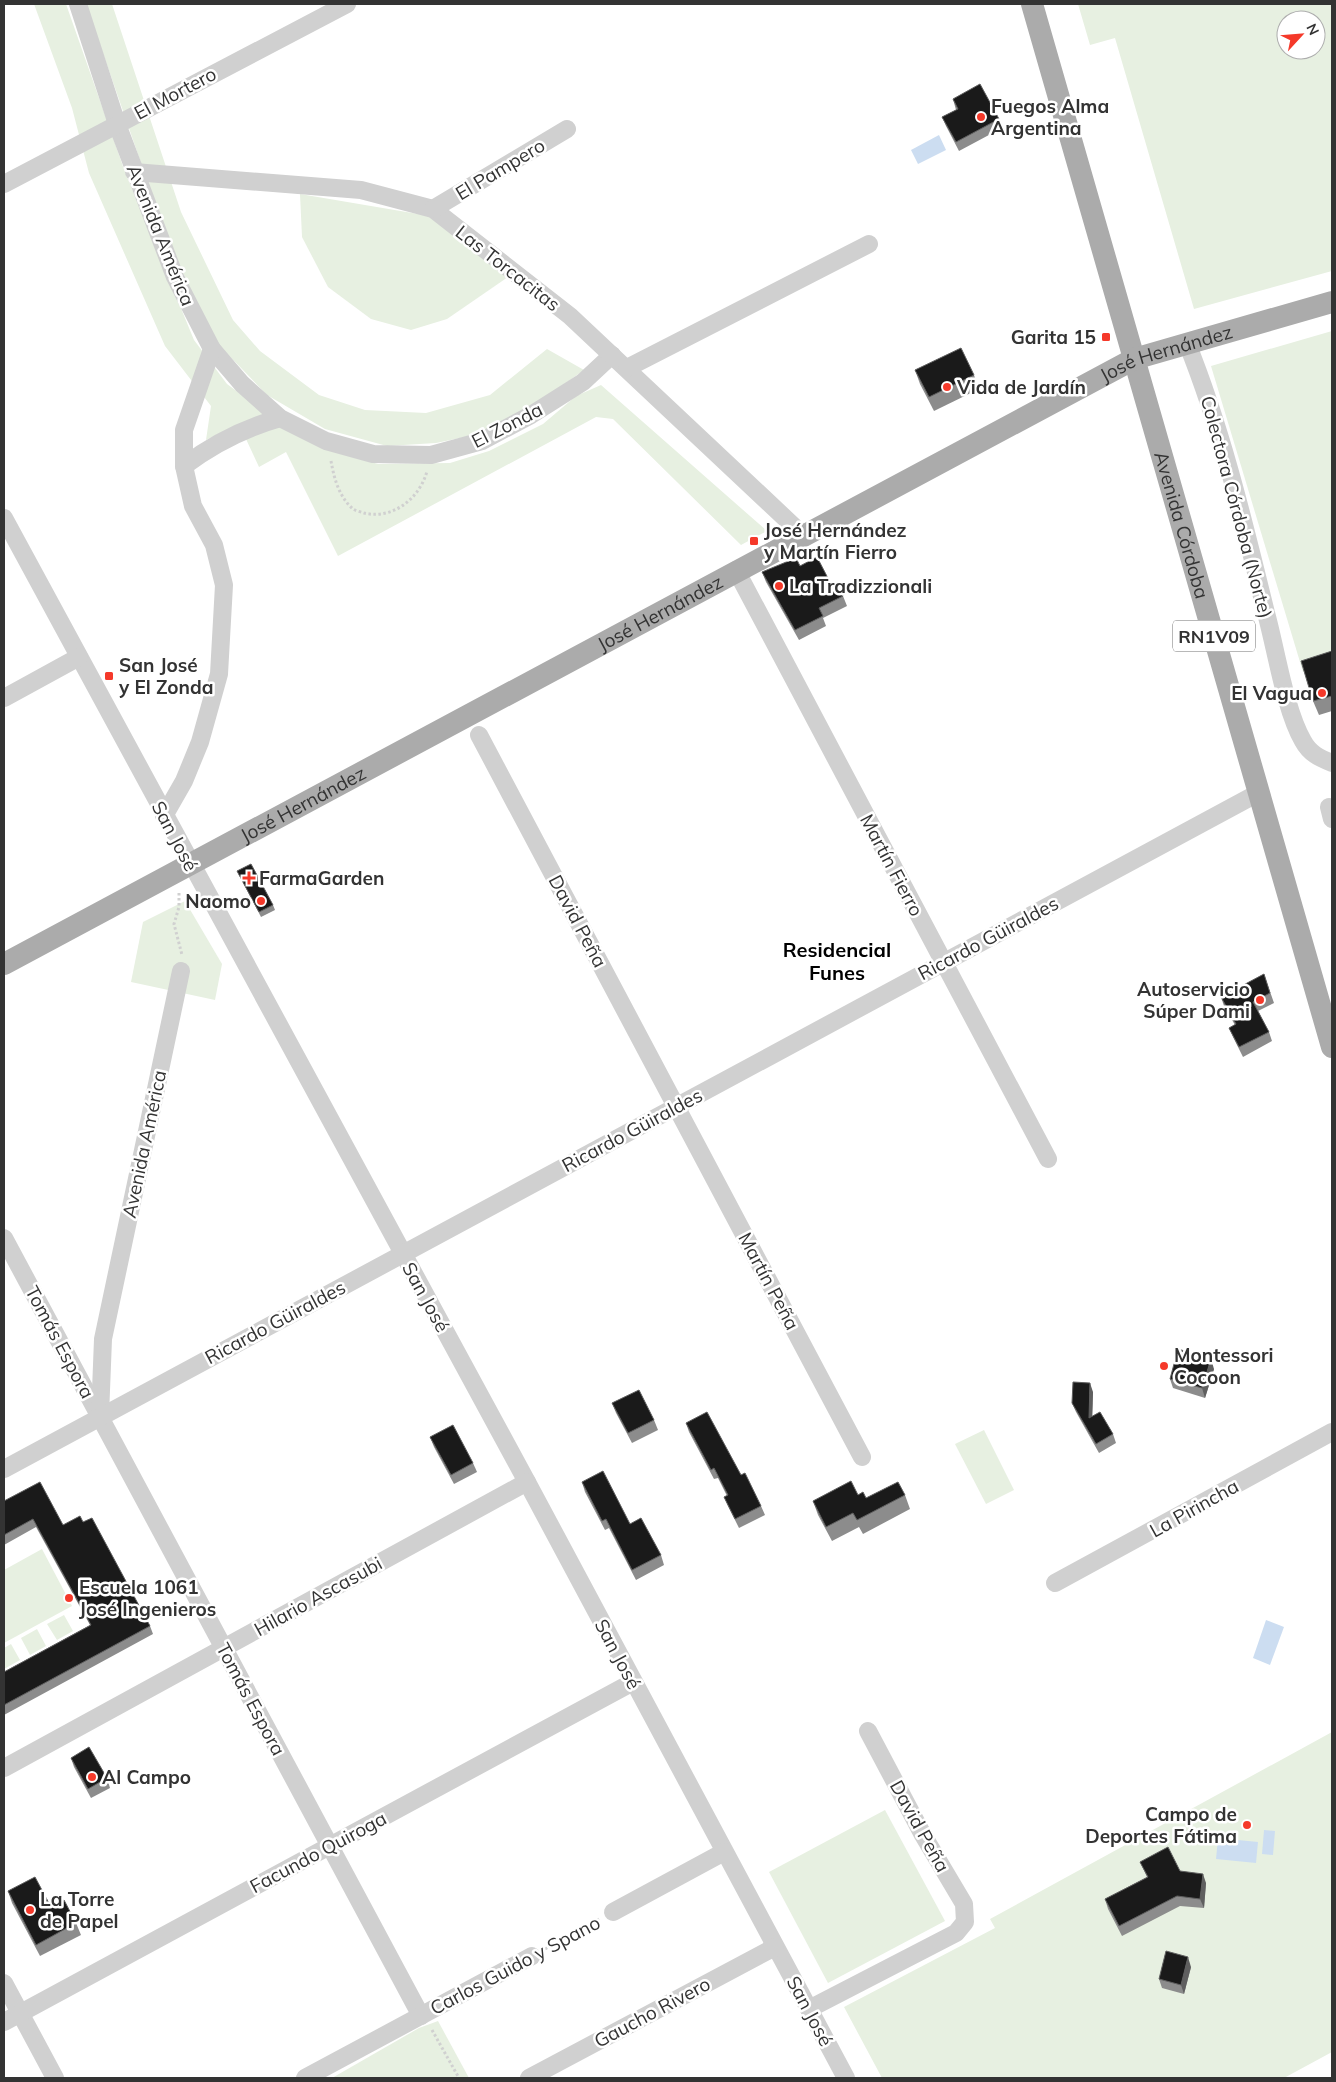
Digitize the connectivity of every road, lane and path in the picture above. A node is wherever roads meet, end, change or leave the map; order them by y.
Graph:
1 (78, 4) edge
2 (346, 4) edge
3 (1032, 4) edge
4 (117, 124) junction
5 (567, 129) dead end
6 (134, 172) junction
7 (4, 184) edge
8 (433, 209) junction
9 (869, 244) dead end
10 (1332, 302) edge
11 (1187, 343) junction
12 (212, 349) junction
13 (612, 355) junction
14 (1134, 359) junction
15 (626, 368) junction
16 (280, 418) junction
17 (326, 440) junction
18 (431, 455) junction
19 (184, 466) junction
20 (4, 518) edge
21 (802, 535) junction
22 (736, 570) junction
23 (79, 657) junction
24 (4, 698) edge
25 (479, 735) dead end
26 (1332, 764) edge
27 (1260, 792) junction
28 (164, 816) junction
29 (182, 868) junction
30 (944, 962) junction
31 (4, 964) edge
32 (181, 971) joint
33 (1332, 1046) edge
34 (676, 1106) junction
35 (1048, 1159) dead end
36 (4, 1238) edge
37 (402, 1254) junction
38 (100, 1417) junction
39 (1332, 1432) edge
40 (862, 1456) dead end
41 (4, 1468) edge
42 (527, 1482) junction
43 (1055, 1583) dead end
44 (224, 1648) junction
45 (633, 1682) junction
46 (868, 1731) dead end
47 (4, 1768) edge
48 (330, 1846) junction
49 (724, 1852) junction
50 (613, 1912) joint
51 (775, 1947) junction
52 (532, 1956) joint
53 (4, 1983) edge
54 (809, 2009) junction
55 (20, 2013) junction
56 (421, 2016) junction
57 (4, 2022) edge
58 (55, 2078) edge
59 (305, 2078) edge
60 (459, 2078) edge
61 (529, 2078) edge
62 (846, 2078) edge

1 - 4 street, Avenida América
2 - 4 street, El Mortero
3 - 14 main road, Avenida Córdoba / RN1V09
4 - 6 street, Avenida América
4 - 7 street, El Mortero
5 - 8 street, El Pampero
6 - 8 street, Las Torcacitas
6 - 12 street, Avenida América
8 - 13 street, Las Torcacitas
9 - 15 street
10 - 11 main road, José Hernández
11 - 14 main road, José Hernández
11 - 26 street, Colectora Córdoba (Norte)
12 - 16 street, El Zonda
12 - 19 street
13 - 15 street, Las Torcacitas
13 - 18 street, El Zonda
14 - 21 main road, José Hernández
14 - 27 main road, Avenida Córdoba / RN1V09
15 - 21 street, Las Torcacitas
16 - 17 street, El Zonda
16 - 19 street
17 - 18 street, El Zonda
17 - 18 path
19 - 28 street
20 - 23 street, San José
21 - 22 main road, José Hernández
22 - 29 main road, José Hernández
22 - 30 street, Martín Fierro
23 - 24 street
23 - 28 street, San José
25 - 34 street, David Peña
27 - 30 street, Ricardo Güiraldes
27 - 33 main road, Avenida Córdoba / RN1V09
28 - 29 street, San José
29 - 31 main road, José Hernández
29 - 32 path
29 - 37 street, San José
30 - 34 street, Ricardo Güiraldes
30 - 35 street, Martín Fierro
32 - 38 street, Avenida América
34 - 37 street, Ricardo Güiraldes
34 - 40 street, Martín Peña
36 - 38 street, Tomás Espora
37 - 38 street, Ricardo Güiraldes
37 - 42 street, San José
38 - 41 street, Ricardo Güiraldes
38 - 44 street, Tomás Espora
39 - 43 street, La Pirincha
42 - 44 street, Hilario Ascasubi
42 - 45 street, San José
44 - 47 street, Hilario Ascasubi
44 - 48 street, Tomás Espora
45 - 48 street, Facundo Quiroga
45 - 49 street, San José
46 - 54 street, David Peña
48 - 55 street, Facundo Quiroga
48 - 56 street, Tomás Espora
49 - 50 street, Carlos Guido y Spano
49 - 51 street, San José
50 - 52 path, Carlos Guido y Spano
51 - 54 street, San José
51 - 61 street, Gaucho Rivero
52 - 56 street, Carlos Guido y Spano
53 - 55 street
54 - 62 street, San José
55 - 57 street, Facundo Quiroga
55 - 58 street
56 - 59 street, Carlos Guido y Spano
56 - 60 path

